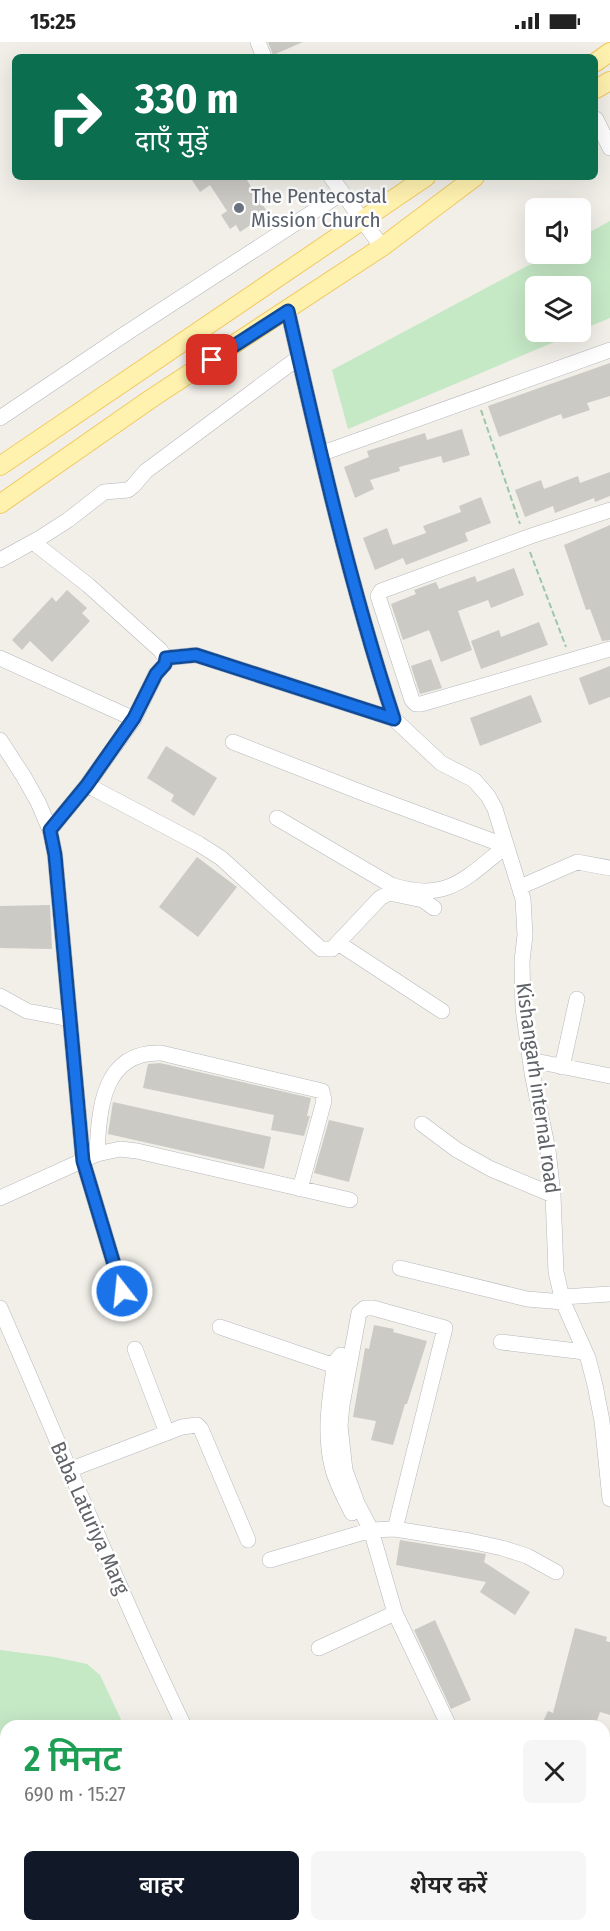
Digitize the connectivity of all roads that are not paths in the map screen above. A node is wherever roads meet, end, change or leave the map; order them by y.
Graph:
1 (598, 123) edge
2 (610, 148) edge
3 (333, 180) edge
4 (422, 180) edge
5 (471, 180) edge
6 (342, 193) junction
7 (361, 221) junction
8 (382, 248) junction
9 (288, 311) junction
10 (610, 350) edge
11 (298, 358) junction
12 (0, 418) edge
13 (320, 454) junction
14 (0, 466) edge
15 (0, 504) edge
16 (610, 510) edge
17 (33, 542) junction
18 (0, 560) edge
19 (610, 649) edge
20 (0, 658) edge
21 (166, 658) junction
22 (134, 718) junction
23 (394, 719) junction
24 (0, 740) edge
25 (233, 742) dead end
26 (87, 785) junction
27 (277, 818) dead end
28 (50, 830) junction
29 (506, 846) junction
30 (610, 868) edge
31 (520, 887) junction
32 (434, 908) dead end
33 (338, 943) junction
34 (0, 996) edge
35 (577, 999) dead end
36 (442, 1011) dead end
37 (70, 1019) junction
38 (530, 1060) junction
39 (562, 1066) junction
40 (610, 1076) edge
41 (422, 1124) dead end
42 (90, 1158) junction
43 (300, 1189) junction
44 (553, 1195) junction
45 (0, 1198) edge
46 (350, 1200) dead end
47 (400, 1268) dead end
48 (122, 1291) dead end
49 (610, 1294) edge
50 (562, 1300) junction
51 (0, 1308) edge
52 (351, 1315) dead end
53 (220, 1327) dead end
54 (501, 1342) dead end
55 (135, 1349) dead end
56 (585, 1352) junction
57 (335, 1362) junction
58 (167, 1433) junction
59 (69, 1470) junction
60 (610, 1499) edge
61 (395, 1529) junction
62 (366, 1531) junction
63 (248, 1540) dead end
64 (270, 1560) dead end
65 (556, 1572) dead end
66 (395, 1613) junction
67 (319, 1648) dead end
68 (181, 1720) edge
69 (446, 1720) edge

1 - 2 street
3 - 6 street
4 - 7 main road
5 - 8 main road
6 - 7 street
6 - 12 street
7 - 8 street
7 - 14 main road
8 - 9 main road
9 - 11 street
9 - 15 main road
10 - 13 street
11 - 13 street
11 - 17 street
13 - 23 street
16 - 19 street
17 - 18 street
17 - 21 street
20 - 22 street
21 - 22 street
21 - 23 street
22 - 26 street
23 - 29 street, Kishangarh internal road
24 - 28 street
25 - 29 street
26 - 28 street
26 - 33 street
27 - 29 street
28 - 37 street
29 - 31 street, Kishangarh internal road
30 - 31 street
31 - 38 street, Kishangarh internal road
32 - 33 street
33 - 36 street
34 - 37 street
35 - 39 street
37 - 42 street
38 - 39 street
38 - 44 street, Kishangarh internal road
39 - 40 street
41 - 44 street
42 - 43 street
42 - 43 street
42 - 45 street
42 - 48 street
43 - 46 street
44 - 50 street, Kishangarh internal road
47 - 50 street
49 - 50 street
50 - 56 street, Kishangarh internal road
51 - 59 street, Baba Laturiya Marg
52 - 57 street
53 - 57 street
54 - 56 street
55 - 58 street
56 - 60 street, Kishangarh internal road
57 - 62 street
58 - 59 street
58 - 63 street
59 - 68 street, Baba Laturiya Marg
61 - 62 street
61 - 62 street
61 - 65 street
62 - 64 street
62 - 66 street
66 - 67 street
66 - 69 street

